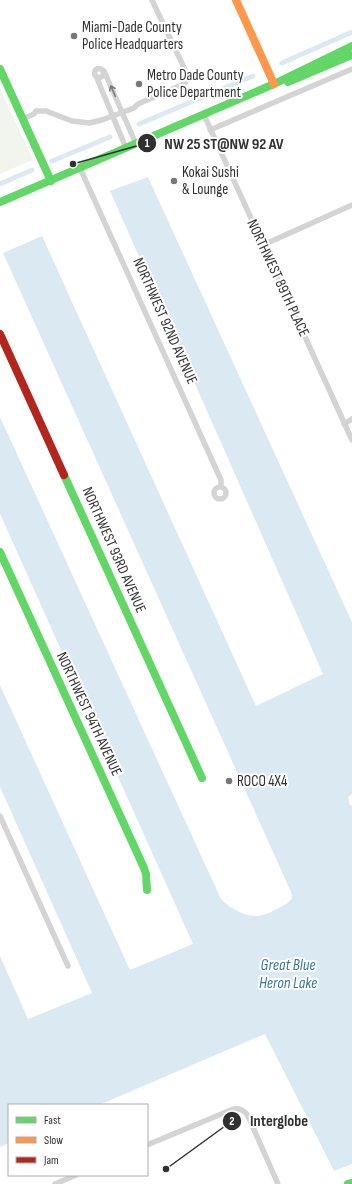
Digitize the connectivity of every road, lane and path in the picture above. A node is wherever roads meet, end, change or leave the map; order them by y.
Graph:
1 (152, 0) edge
2 (236, 0) edge
3 (352, 46) edge
4 (352, 55) edge
5 (0, 69) edge
6 (352, 69) edge
7 (274, 84) junction
8 (122, 112) junction
9 (204, 115) junction
10 (112, 116) junction
11 (23, 119) junction
12 (125, 120) junction
13 (116, 125) junction
14 (210, 130) junction
15 (136, 144) junction
16 (126, 148) junction
17 (80, 168) junction
18 (51, 181) junction
19 (0, 202) edge
20 (352, 205) edge
21 (263, 245) junction
22 (0, 334) edge
23 (352, 419) edge
24 (344, 424) junction
25 (352, 440) edge
26 (220, 487) dead end
27 (0, 552) edge
28 (202, 778) dead end
29 (0, 816) edge
30 (147, 890) dead end
31 (68, 966) dead end
32 (148, 1145) edge
33 (74, 1176) edge
34 (352, 1183) edge
35 (55, 1184) edge
36 (278, 1184) edge
37 (348, 1184) edge

1 - 8 street
2 - 7 street
3 - 7 street
4 - 7 street
5 - 11 street
6 - 14 street
7 - 9 street
8 - 10 street
8 -> 10 street
8 - 12 street
9 - 14 street, NORTHWEST 89TH PLACE
9 - 15 street
10 - 11 street
10 - 13 street
11 - 18 street
12 - 13 street
12 - 15 street
13 - 16 street
14 - 21 street, NORTHWEST 89TH PLACE
15 - 16 street
16 - 17 street
17 - 18 street
17 - 26 street, NORTHWEST 92ND AVENUE
18 - 19 street
20 - 21 street
21 - 24 street, NORTHWEST 89TH PLACE
22 - 28 street, NORTHWEST 93RD AVENUE
23 - 24 street
24 - 25 street, NORTHWEST 89TH PLACE
27 - 30 street, NORTHWEST 94TH AVENUE
29 - 31 street
32 - 36 street
33 - 35 street
34 - 37 street

